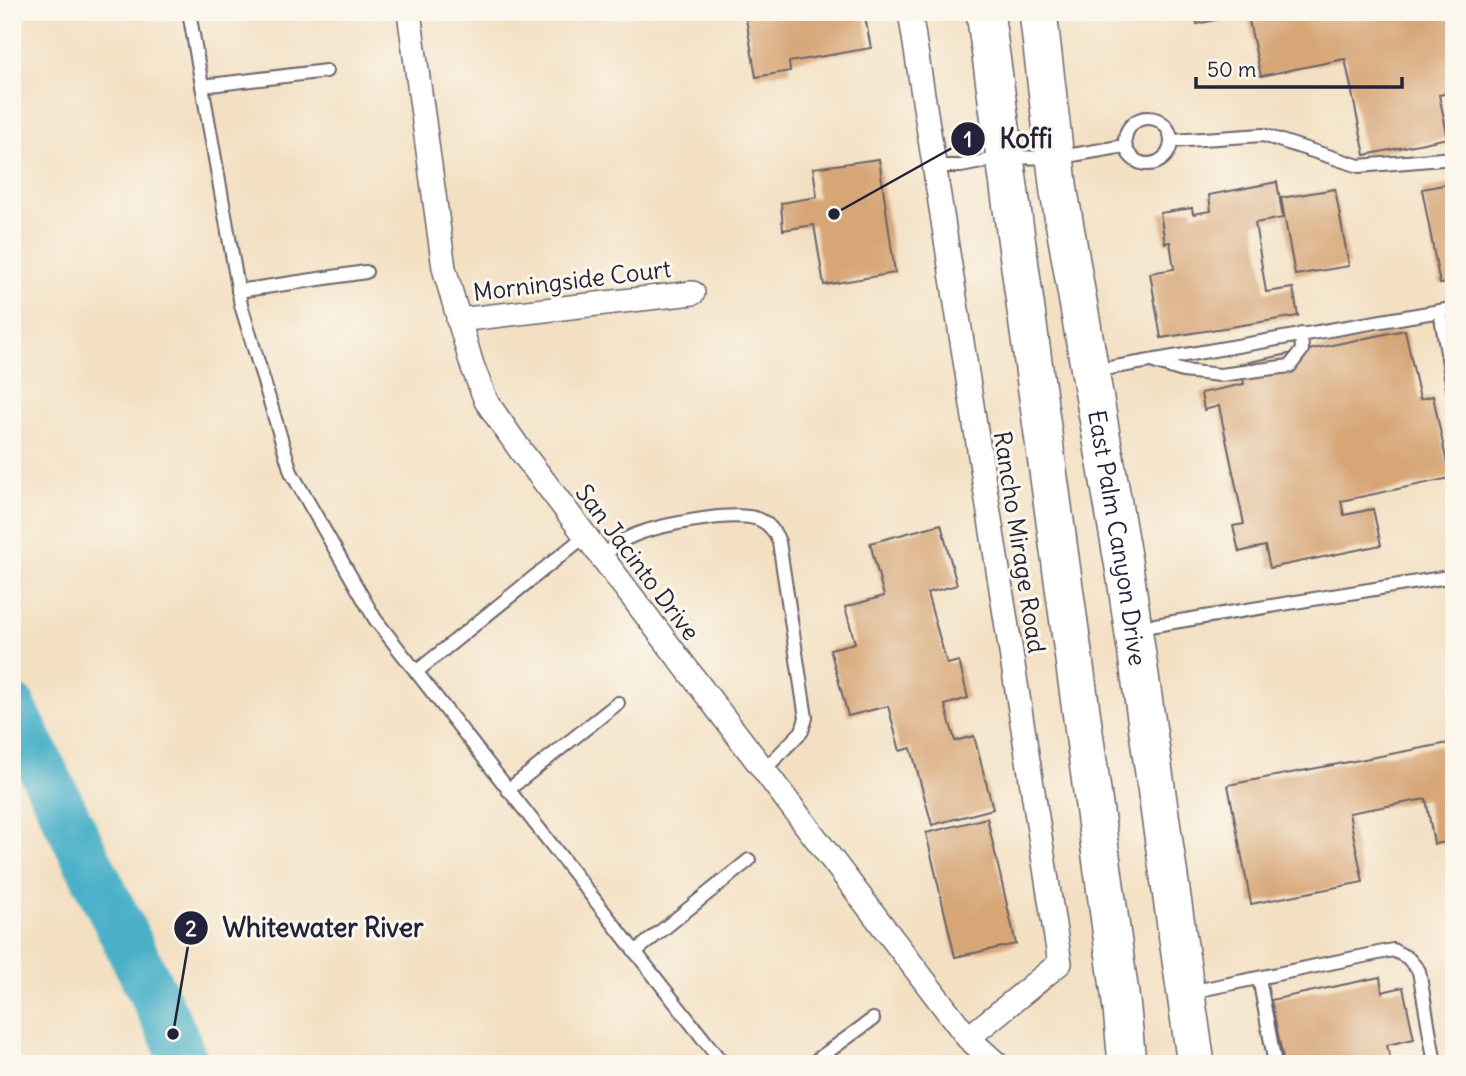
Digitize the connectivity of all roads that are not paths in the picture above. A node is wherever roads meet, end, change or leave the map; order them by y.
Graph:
1 (190, 12) edge
2 (409, 12) edge
3 (910, 12) edge
4 (985, 12) edge
5 (1038, 12) edge
6 (326, 71) dead end
7 (202, 86) junction
8 (1172, 141) junction
9 (1125, 146) junction
10 (1007, 157) junction
11 (1055, 158) junction
12 (1454, 158) edge
13 (934, 166) junction
14 (366, 272) dead end
15 (238, 291) junction
16 (692, 293) dead end
17 (1454, 308) edge
18 (1440, 311) junction
19 (458, 320) junction
20 (1301, 334) junction
21 (1151, 360) junction
22 (1091, 371) junction
23 (1454, 394) edge
24 (585, 536) junction
25 (601, 557) junction
26 (1454, 576) edge
27 (1133, 629) junction
28 (416, 672) junction
29 (618, 703) dead end
30 (764, 770) junction
31 (508, 790) junction
32 (749, 860) dead end
33 (635, 952) junction
34 (1259, 978) junction
35 (1185, 992) junction
36 (873, 1019) dead end
37 (968, 1038) junction
38 (723, 1064) edge
39 (811, 1064) edge
40 (997, 1064) edge
41 (1127, 1064) edge
42 (1196, 1064) edge
43 (1275, 1064) edge
44 (1435, 1064) edge

1 - 7 lane
2 - 19 street, San Jacinto Drive
3 - 13 street, Rancho Mirage Road
4 - 10 main road
5 - 11 main road, East Palm Canyon Drive
6 - 7 lane
7 - 15 lane
8 - 9 lane
8 - 9 lane
8 - 12 lane
9 - 11 lane
10 - 11 lane
10 - 13 lane
10 - 41 main road
11 - 22 main road, East Palm Canyon Drive
13 - 37 street, Rancho Mirage Road
14 - 15 lane
15 - 28 lane
16 - 19 street, Morningside Court
17 - 18 lane
18 - 20 lane
18 - 23 lane
19 - 24 street, San Jacinto Drive
20 - 21 lane
20 - 21 lane
21 - 22 lane
22 - 27 main road, East Palm Canyon Drive
24 - 25 street, San Jacinto Drive
24 - 28 lane
25 - 30 street, San Jacinto Drive
25 - 30 lane
26 - 27 lane
27 - 35 main road, East Palm Canyon Drive
28 - 31 lane
29 - 31 lane
30 - 37 street, San Jacinto Drive
31 - 33 lane
32 - 33 lane
33 - 38 lane
34 - 35 lane
34 - 43 lane
34 - 44 lane
35 - 42 main road, East Palm Canyon Drive
36 - 39 lane
37 - 40 street, San Jacinto Drive

